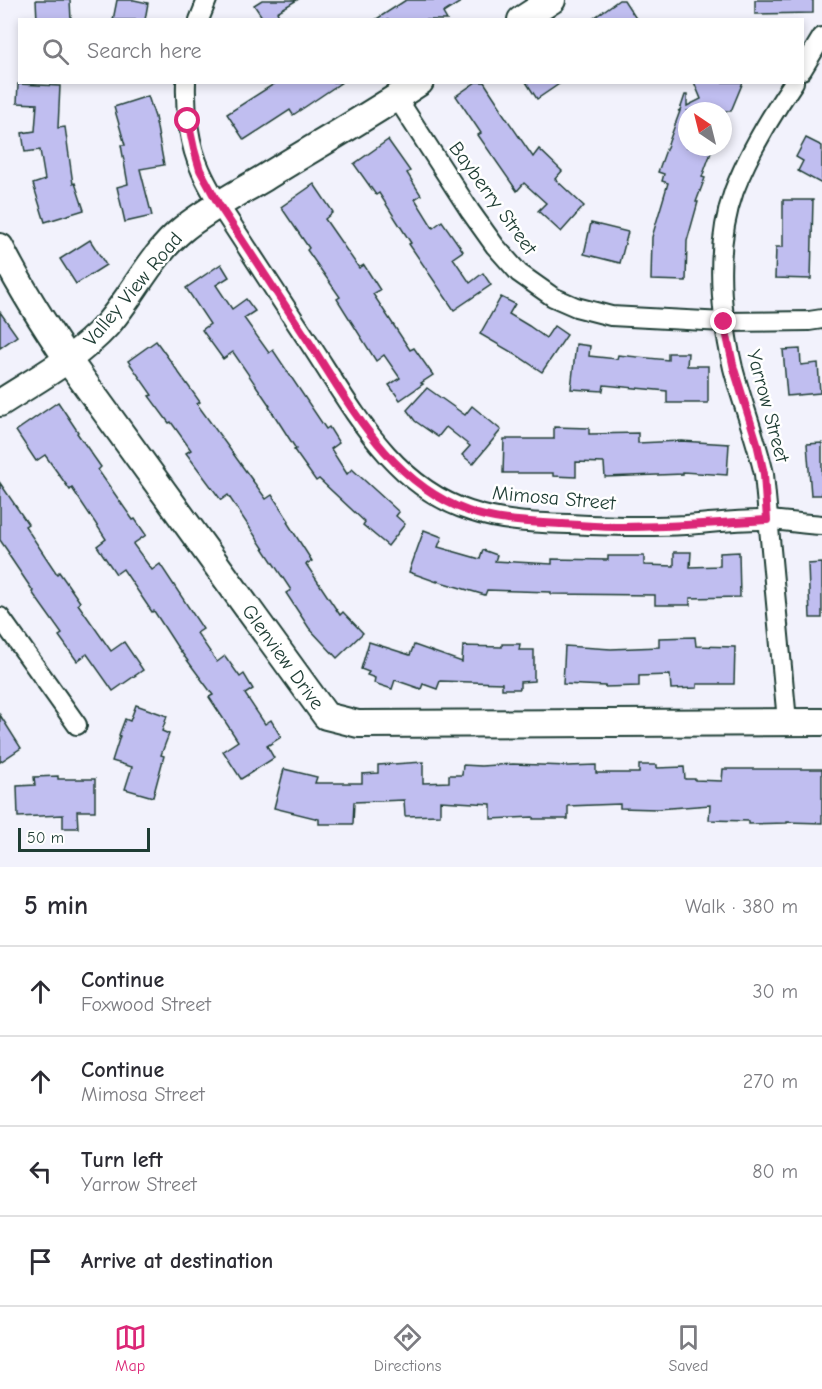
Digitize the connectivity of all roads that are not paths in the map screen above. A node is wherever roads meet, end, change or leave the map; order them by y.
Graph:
1 (207, 0) edge
2 (552, 0) edge
3 (200, 18) edge
4 (524, 18) edge
5 (822, 37) edge
6 (804, 67) edge
7 (186, 84) edge
8 (417, 84) edge
9 (793, 84) edge
10 (397, 98) junction
11 (219, 205) junction
12 (0, 247) edge
13 (822, 319) edge
14 (724, 322) junction
15 (68, 360) junction
16 (0, 403) edge
17 (767, 520) junction
18 (822, 525) edge
19 (0, 617) edge
20 (786, 721) junction
21 (822, 722) edge
22 (77, 726) dead end

1 - 3 street
2 - 4 street
5 - 6 street
7 - 11 street, Mimosa Street
8 - 10 street, Valley View Road
9 - 14 street, Yarrow Street
10 - 11 street, Valley View Road
10 - 14 street, Bayberry Street
11 - 15 street, Valley View Road
11 - 17 street, Mimosa Street
12 - 15 street, Glenview Drive
13 - 14 street, Bayberry Street
14 - 17 street, Yarrow Street
15 - 16 street, Valley View Road
15 - 20 street, Glenview Drive
17 - 18 street, Mimosa Street
17 - 20 street, Yarrow Street
19 - 22 street
20 - 21 street, Glenview Drive

